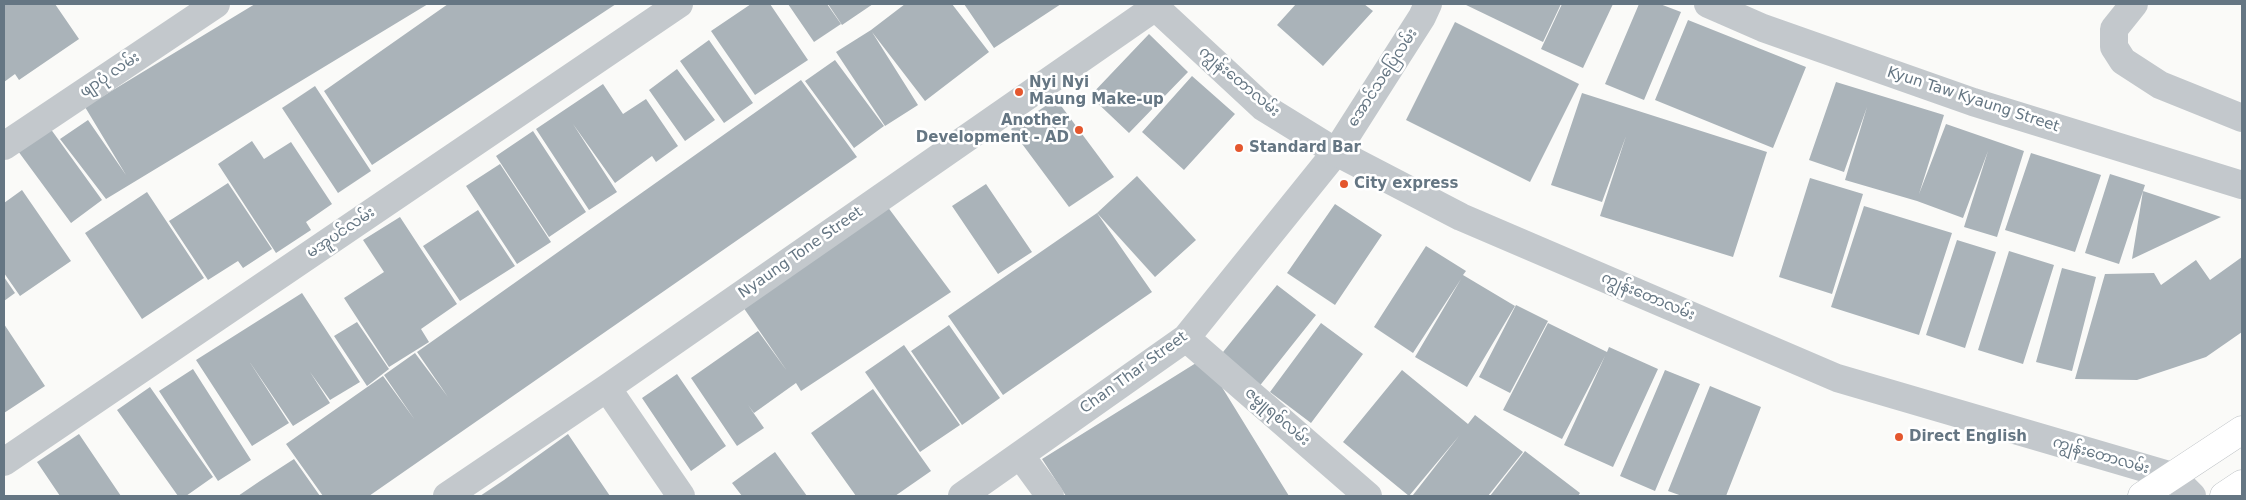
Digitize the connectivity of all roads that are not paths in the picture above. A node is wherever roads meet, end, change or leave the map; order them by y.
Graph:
1 (216, 4) edge
2 (679, 4) edge
3 (1428, 4) edge
4 (1708, 4) edge
5 (2134, 4) edge
6 (1153, 6) edge
7 (2242, 118) edge
8 (4, 146) edge
9 (1336, 152) junction
10 (2242, 185) edge
11 (1186, 338) junction
12 (607, 388) junction
13 (2242, 430) edge
14 (1020, 455) junction
15 (4, 462) edge
16 (2172, 476) junction
17 (2242, 484) edge
18 (447, 496) edge
19 (681, 496) edge
20 (962, 496) edge
21 (1050, 496) edge
22 (1368, 496) edge
23 (2142, 496) edge
24 (2192, 496) edge
25 (2224, 496) edge

1 - 8 street, ဖျာပုံ လမ်း
2 - 15 street, မအူပင်လမ်း
3 - 9 street, အောင်သပြေလမ်း
4 - 10 street, Kyun Taw Kyaung Street
5 - 7 street
6 - 9 street, ကျွန်းတောလမ်း
6 - 12 street, Nyaung Tone Street
9 - 11 street, Chan Thar Street
9 - 16 street, ကျွန်းတောလမ်း
11 - 14 street, Chan Thar Street
11 - 22 street, ဇမ္ဗူရစ်လမ်း
12 - 18 street, Nyaung Tone Street
12 - 19 street
13 - 16 main road
14 - 20 street, Chan Thar Street
14 - 21 street
16 - 23 main road
16 - 24 street, ကျွန်းတောလမ်း
17 - 25 main road

